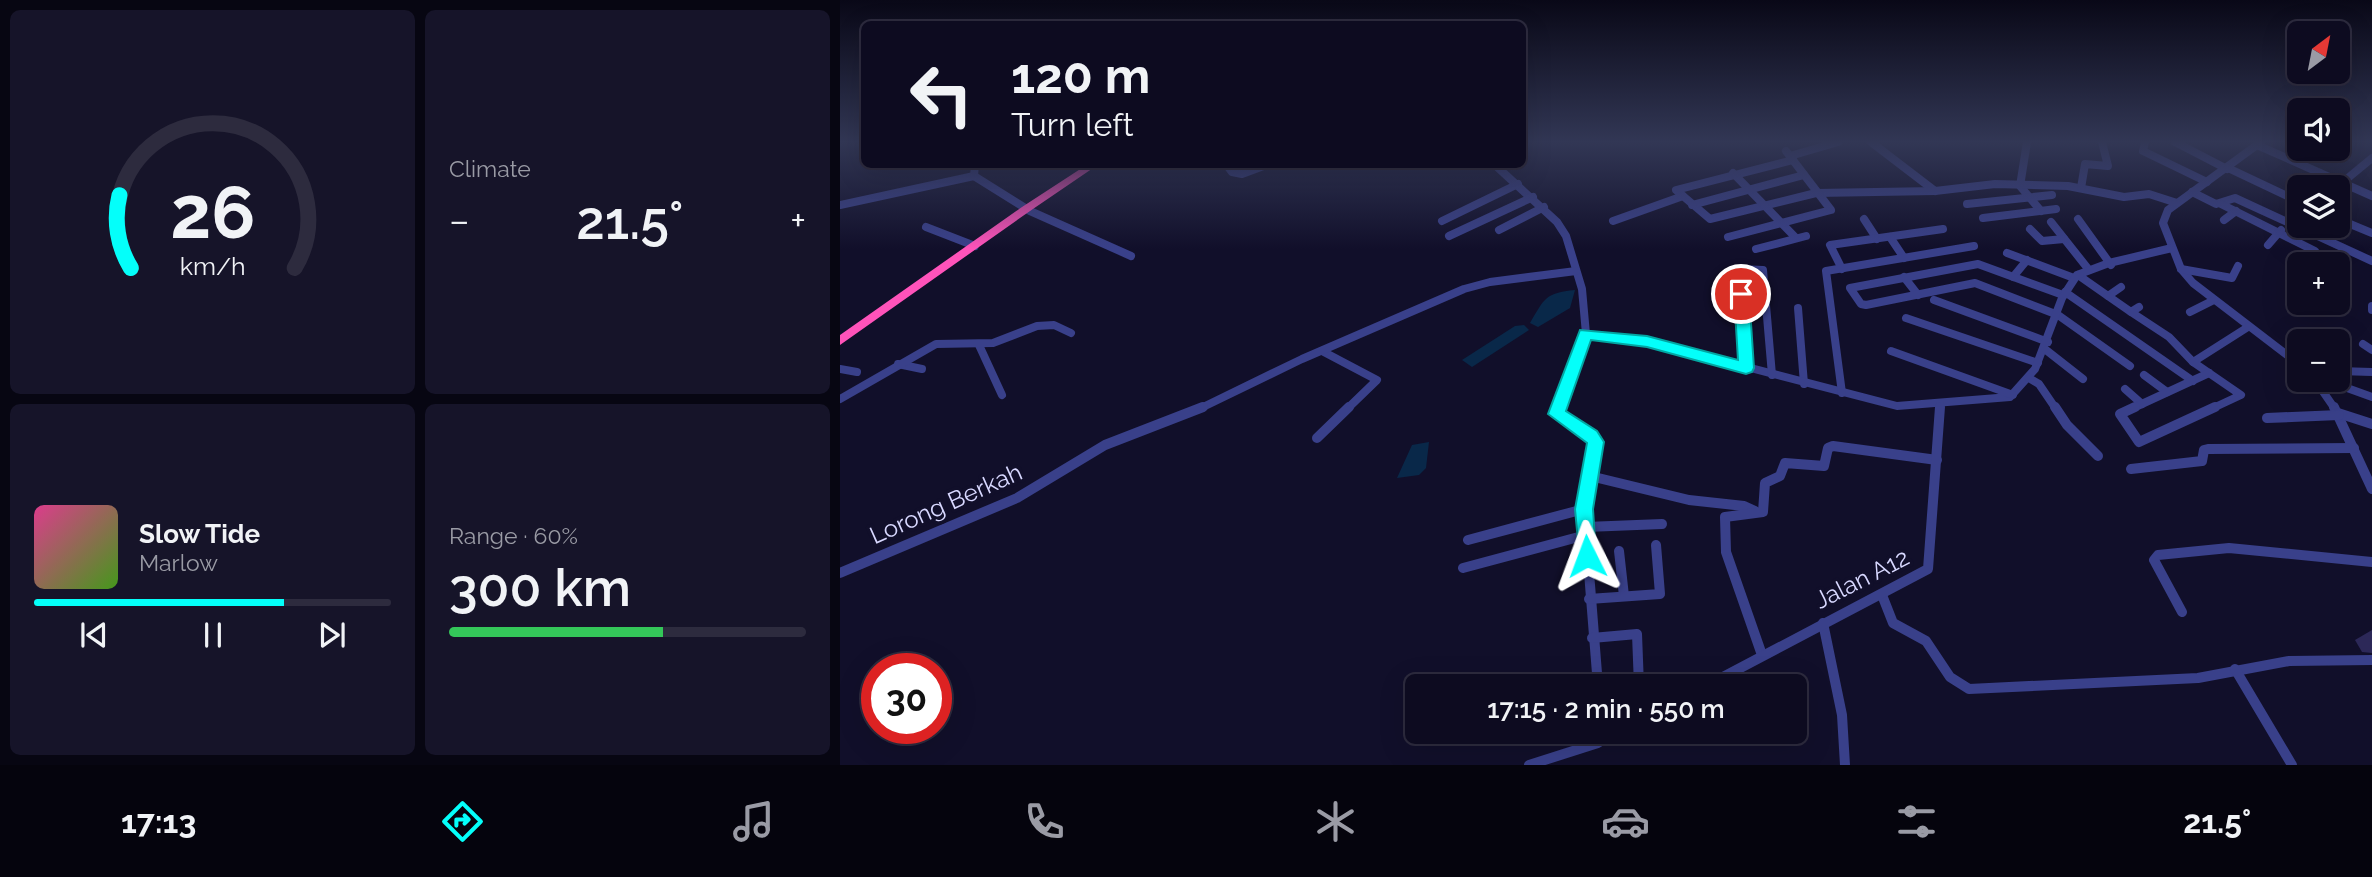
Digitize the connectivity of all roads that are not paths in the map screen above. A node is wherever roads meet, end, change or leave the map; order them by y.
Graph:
1 (966, 178) edge
2 (977, 178) edge
3 (1074, 178) edge
4 (1510, 178) edge
5 (1715, 178) edge
6 (1736, 178) edge
7 (1794, 178) edge
8 (1806, 178) edge
9 (1918, 178) edge
10 (2021, 178) edge
11 (2083, 178) edge
12 (2198, 178) edge
13 (2213, 178) edge
14 (2248, 178) edge
15 (2207, 182) junction
16 (1518, 184) junction
17 (2350, 185) edge
18 (2020, 186) junction
19 (2081, 188) junction
20 (1748, 190) junction
21 (1935, 191) junction
22 (1816, 192) junction
23 (2192, 192) junction
24 (2052, 195) dead end
25 (1683, 196) junction
26 (2287, 196) edge
27 (2372, 196) edge
28 (1533, 197) junction
29 (2026, 197) junction
30 (2177, 203) junction
31 (1967, 204) dead end
32 (2221, 204) junction
33 (840, 205) edge
34 (1692, 205) junction
35 (1764, 205) junction
36 (1544, 207) junction
37 (1026, 209) junction
38 (2056, 209) dead end
39 (2041, 211) junction
40 (2236, 211) junction
41 (1983, 218) dead end
42 (1864, 219) dead end
43 (2078, 219) dead end
44 (2224, 220) dead end
45 (1441, 221) dead end
46 (1613, 221) dead end
47 (1781, 222) junction
48 (2051, 222) dead end
49 (2286, 223) junction
50 (2350, 224) edge
51 (926, 227) dead end
52 (1943, 229) dead end
53 (2030, 229) dead end
54 (1499, 230) dead end
55 (2278, 233) junction
56 (2372, 233) edge
57 (1449, 236) dead end
58 (1806, 236) dead end
59 (1728, 237) dead end
60 (1795, 237) junction
61 (1890, 237) junction
62 (1877, 239) junction
63 (2064, 239) junction
64 (2268, 245) dead end
65 (975, 246) junction
66 (1973, 246) dead end
67 (2172, 248) junction
68 (1756, 249) dead end
69 (2315, 250) dead end
70 (2007, 253) dead end
71 (1131, 256) dead end
72 (1904, 258) junction
73 (2026, 260) junction
74 (2372, 261) edge
75 (1978, 264) junction
76 (2111, 265) junction
77 (2238, 266) dead end
78 (1842, 269) junction
79 (2181, 269) junction
80 (2089, 270) junction
81 (1576, 271) junction
82 (1904, 276) junction
83 (2076, 276) junction
84 (2014, 277) junction
85 (1975, 283) junction
86 (2121, 287) dead end
87 (2064, 293) junction
88 (1918, 295) junction
89 (2108, 296) junction
90 (1934, 300) dead end
91 (2214, 300) junction
92 (1798, 308) dead end
93 (2190, 312) dead end
94 (2058, 315) junction
95 (1906, 318) dead end
96 (2248, 327) junction
97 (1071, 333) dead end
98 (1586, 334) junction
99 (840, 341) edge
100 (2363, 344) dead end
101 (979, 345) junction
102 (2047, 346) junction
103 (2372, 349) edge
104 (1322, 351) junction
105 (1891, 351) dead end
106 (2287, 356) edge
107 (2193, 362) junction
108 (2038, 363) junction
109 (898, 364) junction
110 (2130, 366) dead end
111 (1746, 368) junction
112 (840, 369) edge
113 (922, 369) dead end
114 (2350, 371) edge
115 (857, 372) dead end
116 (2372, 372) edge
117 (2209, 373) junction
118 (1772, 375) junction
119 (2144, 375) dead end
120 (2029, 378) junction
121 (2083, 379) dead end
122 (2193, 381) junction
123 (1804, 384) junction
124 (2125, 389) dead end
125 (2350, 389) edge
126 (2167, 392) junction
127 (2323, 392) edge
128 (1842, 393) junction
129 (1002, 395) dead end
130 (2013, 395) junction
131 (2372, 397) edge
132 (840, 399) edge
133 (1940, 404) junction
134 (2142, 404) junction
135 (2339, 414) junction
136 (2267, 418) dead end
137 (2372, 424) edge
138 (1317, 438) dead end
139 (2354, 448) junction
140 (2098, 456) dead end
141 (1937, 460) junction
142 (2132, 469) dead end
143 (1590, 476) junction
144 (2372, 489) edge
145 (1584, 509) junction
146 (1754, 512) junction
147 (1662, 524) dead end
148 (1586, 531) junction
149 (1468, 540) dead end
150 (1656, 545) dead end
151 (1619, 551) dead end
152 (2372, 562) edge
153 (1463, 568) dead end
154 (840, 573) edge
155 (1882, 595) junction
156 (1624, 596) junction
157 (1589, 599) junction
158 (2182, 612) dead end
159 (1823, 623) junction
160 (1592, 638) junction
161 (1762, 655) junction
162 (2372, 660) edge
163 (2235, 669) junction
164 (1596, 674) edge
165 (1639, 674) edge
166 (1728, 674) edge
167 (1595, 744) edge
168 (1529, 765) edge
169 (1845, 765) edge
170 (2292, 765) edge

1 - 33 street
2 - 37 street
3 - 37 highway
4 - 16 street
5 - 25 street
6 - 20 street
7 - 20 street
8 - 22 street
9 - 21 street
10 - 18 street
11 - 19 street
12 - 15 street
13 - 15 street
14 - 26 street
15 - 23 street
16 - 28 street
16 - 45 street
17 - 27 street
18 - 19 street
18 - 21 street
18 - 29 street
19 - 30 street
20 - 34 street
20 - 35 street
21 - 22 street
22 - 35 street
22 - 47 street
23 - 30 street
23 - 32 street
24 - 29 street
25 - 34 street
25 - 46 street
28 - 36 street
28 - 57 street
29 - 31 street
29 - 39 street
30 - 67 street
32 - 40 street
32 - 49 street
34 - 35 street
35 - 47 street
36 - 54 street
36 - 81 street
37 - 65 highway
37 - 71 street
38 - 39 street
39 - 41 street
40 - 44 street
40 - 55 street
42 - 62 street
43 - 76 street
47 - 59 street
47 - 60 street
48 - 63 street
49 - 55 street
49 - 74 street
50 - 56 street
51 - 65 street
52 - 61 street
53 - 63 street
55 - 64 street
55 - 69 street
58 - 60 street
60 - 68 street
61 - 62 street
61 - 72 street
62 - 78 street
63 - 80 street
65 - 99 highway
66 - 72 street
67 - 76 street
67 - 79 street
70 - 73 street
72 - 78 street
73 - 83 street
73 - 84 street
75 - 82 street
75 - 84 street
75 - 85 street
76 - 80 street
77 - 79 street
78 - 128 street
79 - 91 street
80 - 83 street
81 - 98 street
81 - 104 street, Lorong Berkah
82 - 88 street
82 - 88 street
83 - 87 street
83 - 89 street
84 - 87 street
85 - 88 street
85 - 94 street
86 - 89 street
87 - 94 street
87 - 122 street
89 - 107 street
90 - 102 street
91 - 93 street
91 - 96 street
92 - 123 street
94 - 102 street
94 - 110 street
95 - 108 street
96 - 106 street
96 - 107 street
97 - 101 street
98 - 111 street
98 - 143 street
100 - 103 street
101 - 109 street
101 - 129 street
102 - 108 street
102 - 121 street
104 - 138 street
104 - 154 street, Lorong Berkah
105 - 130 street
107 - 117 street
108 - 120 street
109 - 113 street
109 - 132 street
111 - 118 street
111 - 118 street
112 - 115 street
114 - 116 street
117 - 122 street
117 - 134 street
118 - 123 street
119 - 126 street
120 - 130 street
120 - 140 street
122 - 126 street
123 - 128 street
124 - 134 street
125 - 131 street
126 - 134 street
127 - 135 street
128 - 133 street
130 - 133 street
133 - 141 street, Jalan A12
135 - 136 street
135 - 137 street
135 - 139 street
139 - 142 street
139 - 144 street
141 - 146 street
141 - 155 street, Jalan A12
143 - 145 street
143 - 146 street
145 - 148 street
145 - 149 street
146 - 161 street
147 - 148 street
148 - 153 street
148 - 157 street
150 - 156 street
151 - 156 street
152 - 158 street
155 - 159 street, Jalan A12
155 - 163 street
156 - 157 street
157 - 160 street
159 - 161 street, Jalan A12
159 - 169 street
160 - 164 street
160 - 165 street
161 - 166 street, Jalan A12
162 - 163 street
163 - 170 street
167 - 168 street

